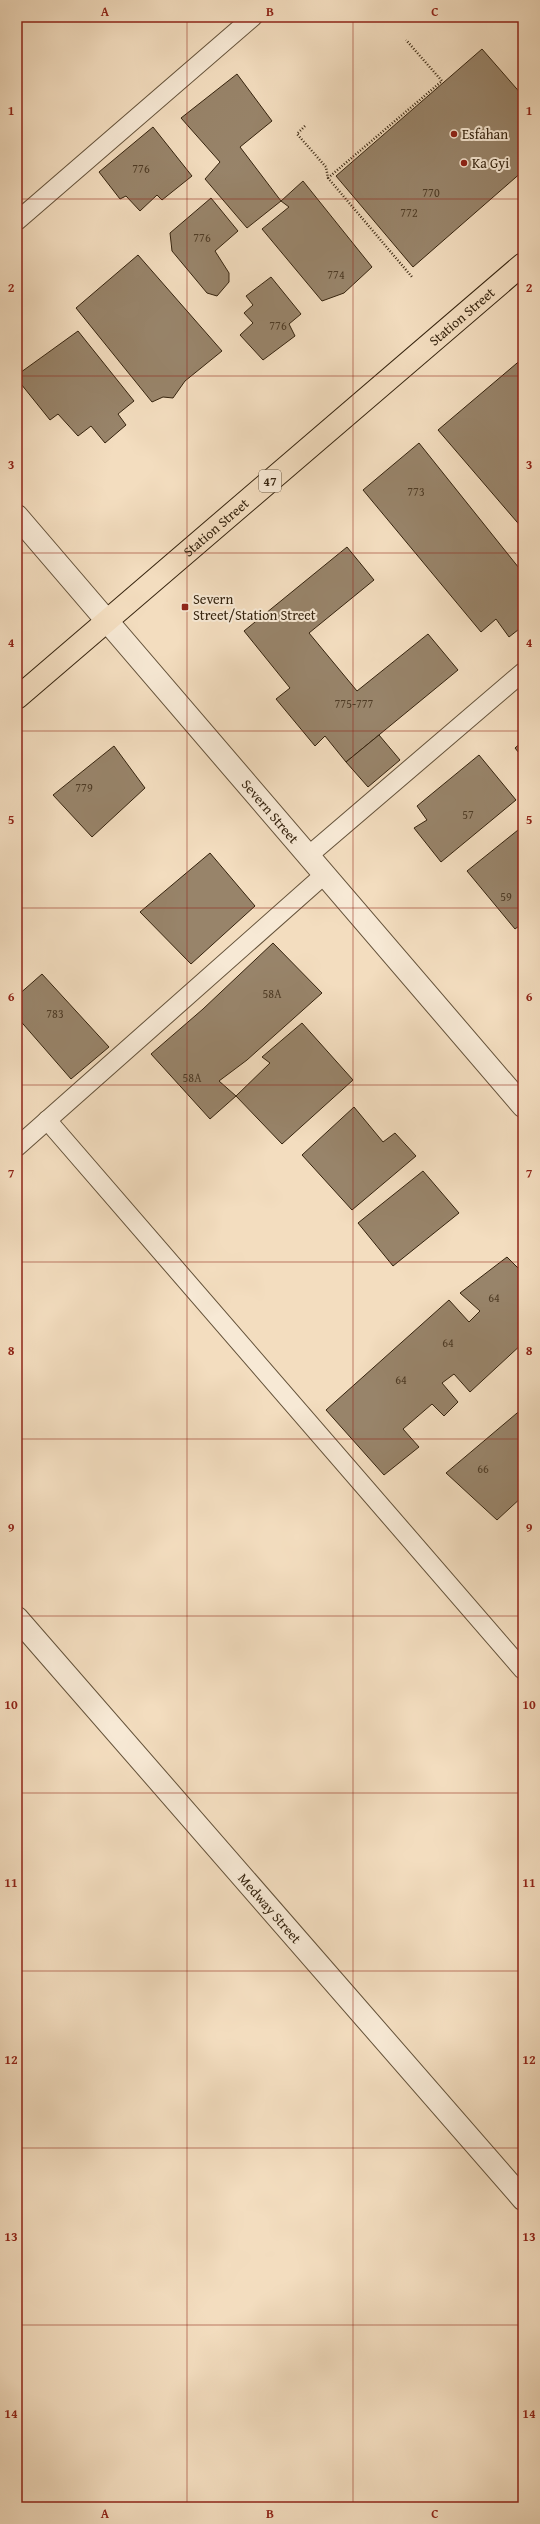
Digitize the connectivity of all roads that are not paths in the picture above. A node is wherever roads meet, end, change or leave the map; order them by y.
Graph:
1 (254, 17) edge
2 (17, 221) edge
3 (523, 264) edge
4 (17, 516) edge
5 (107, 621) junction
6 (523, 672) edge
7 (17, 698) edge
8 (308, 856) junction
9 (324, 875) junction
10 (523, 1106) edge
11 (47, 1120) junction
12 (17, 1147) edge
13 (17, 1618) edge
14 (523, 1670) edge
15 (522, 2195) edge

1 - 2 lane
3 - 5 main road, Station Street / 47
4 - 5 street, Severn Street
5 - 7 main road, Station Street / 47
5 - 8 street, Severn Street
6 - 8 lane
8 - 9 street, Severn Street
9 - 10 street, Severn Street
9 - 11 lane
11 - 12 lane
11 - 14 lane
13 - 15 street, Medway Street

